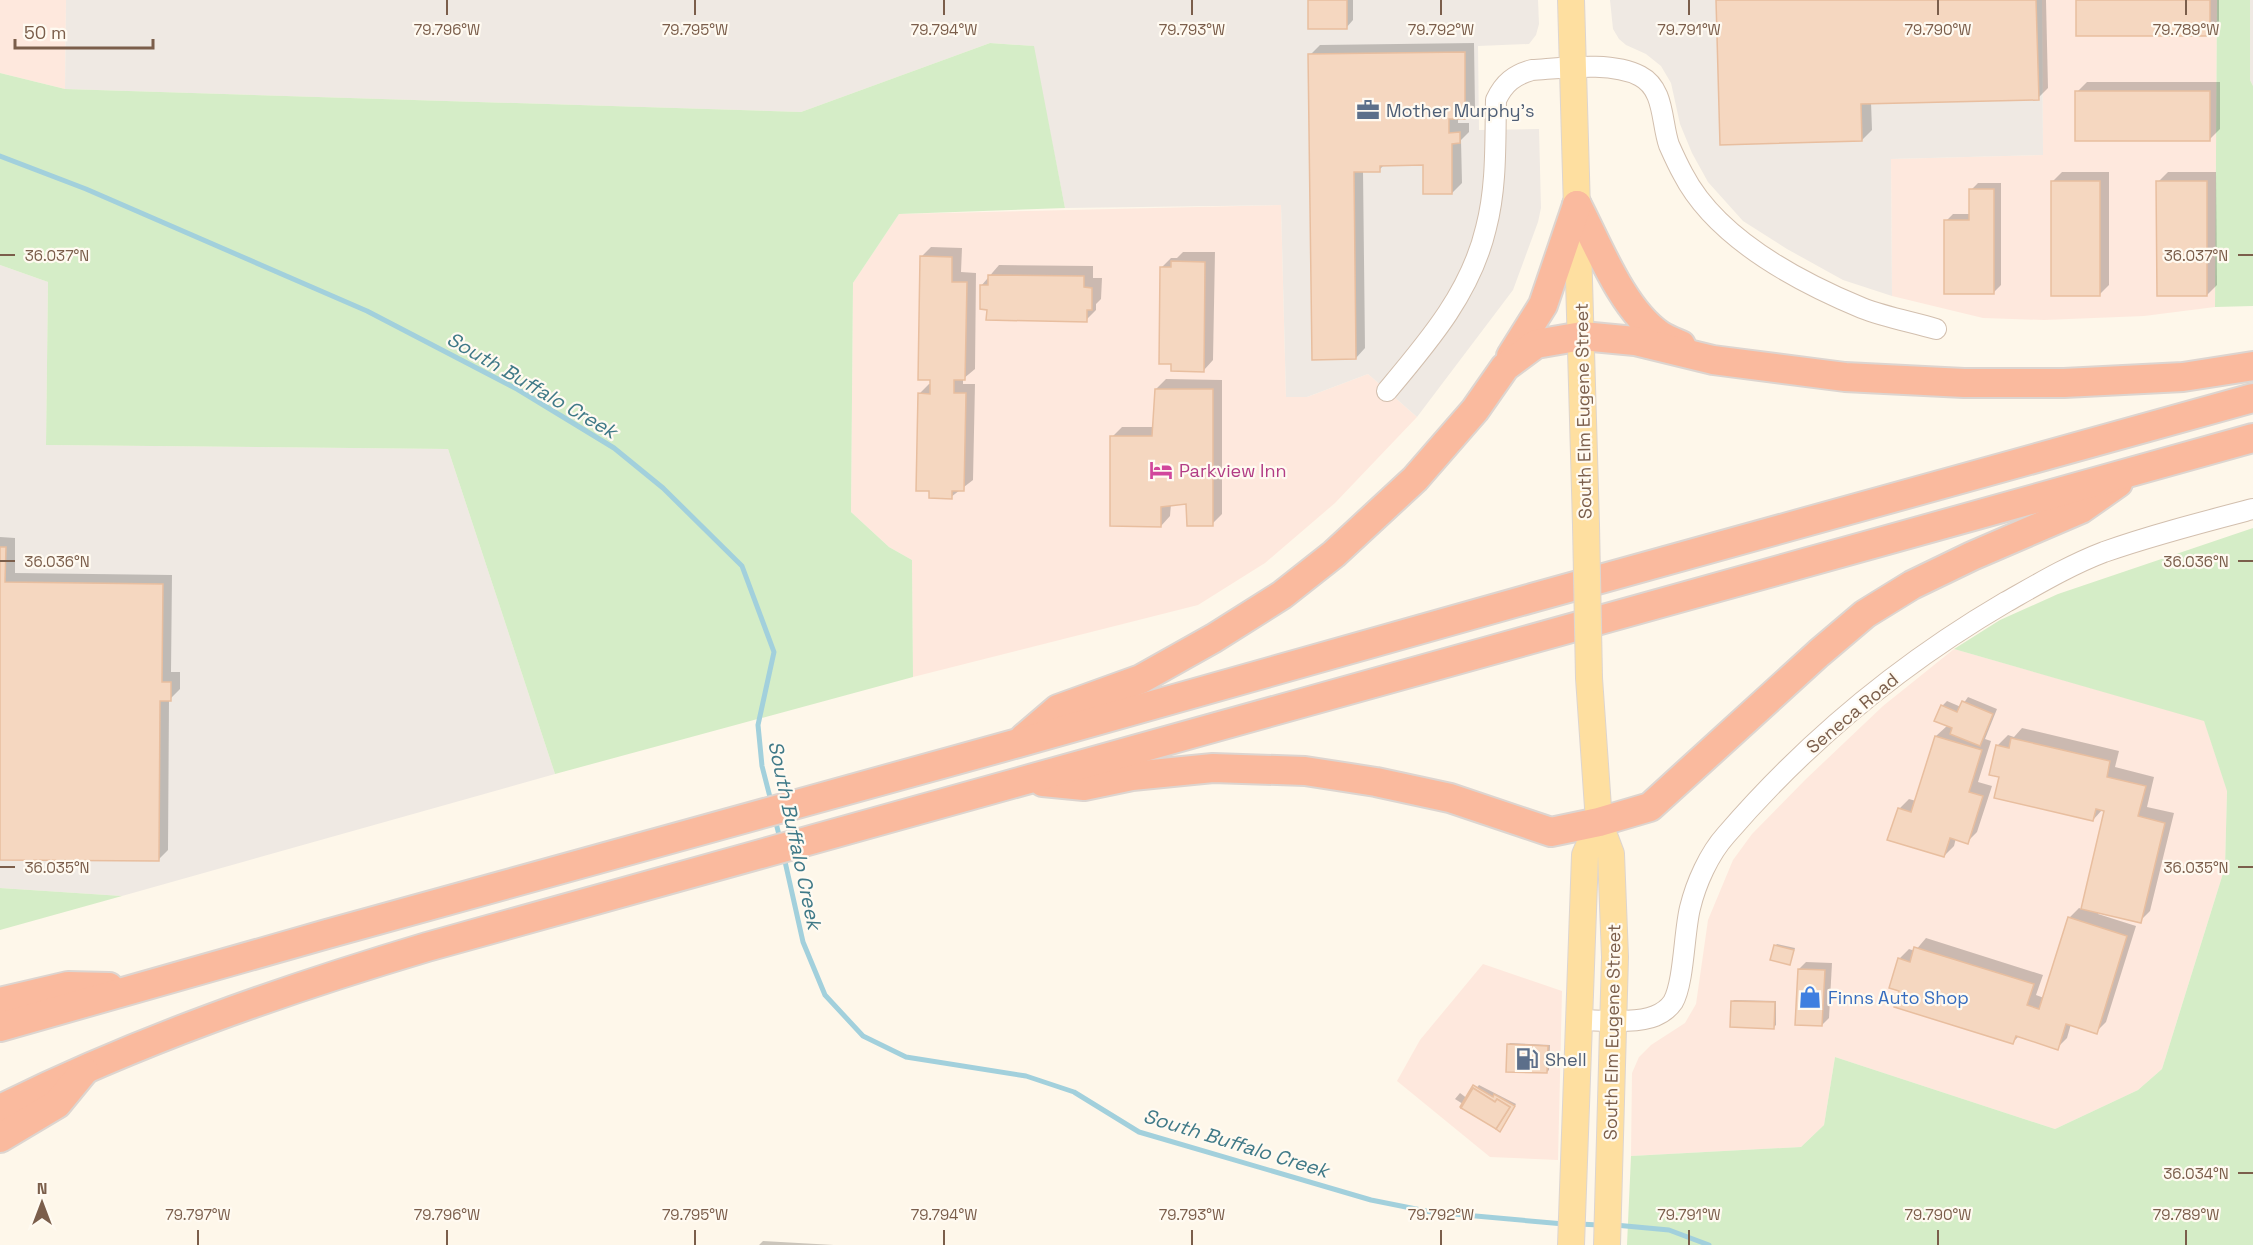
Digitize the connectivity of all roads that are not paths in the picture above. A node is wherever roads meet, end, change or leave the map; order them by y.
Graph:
1 (1571, 0) edge
2 (1573, 68) junction
3 (1577, 205) junction
4 (1936, 329) dead end
5 (1582, 336) junction
6 (1713, 360) junction
7 (2253, 366) edge
8 (1505, 367) junction
9 (1387, 391) dead end
10 (2253, 398) edge
11 (2253, 438) edge
12 (2134, 471) junction
13 (2253, 509) edge
14 (1018, 743) junction
15 (1029, 780) junction
16 (1599, 822) junction
17 (144, 987) junction
18 (0, 1002) edge
19 (1578, 1020) junction
20 (1614, 1020) junction
21 (0, 1027) edge
22 (88, 1066) junction
23 (0, 1109) edge
24 (0, 1138) edge
25 (1571, 1245) edge
26 (1608, 1245) edge

1 - 2 main road, South Elm Eugene Street
2 - 3 main road, South Elm Eugene Street
2 - 4 street
2 - 9 street
3 - 5 main road, South Elm Eugene Street
3 - 6 highway
3 - 8 highway
5 - 6 highway
5 - 8 highway
5 - 16 main road, South Elm Eugene Street, bridge
6 - 7 highway
8 - 14 highway
10 - 14 highway
11 - 12 highway
12 - 15 highway
12 - 16 highway
13 - 20 street, Seneca Road
14 - 17 highway
15 - 16 highway
15 - 22 highway
16 - 19 main road, South Elm Eugene Street
16 - 20 main road, South Elm Eugene Street
17 - 18 highway
17 - 21 highway
19 - 20 street, Seneca Road
19 - 25 main road, South Elm Eugene Street
20 - 26 main road, South Elm Eugene Street
22 - 23 highway
22 - 24 highway

